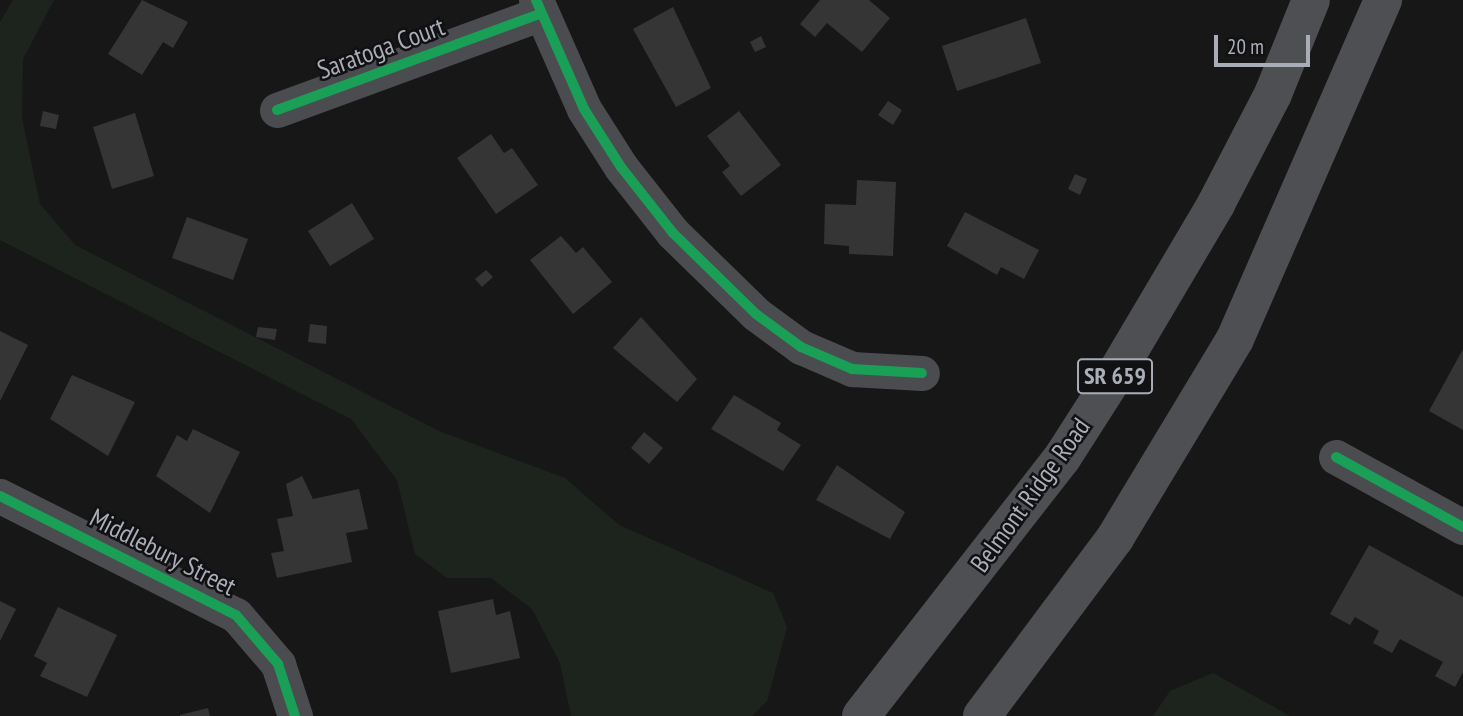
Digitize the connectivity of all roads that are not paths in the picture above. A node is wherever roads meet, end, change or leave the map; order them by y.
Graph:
1 (1311, 0) edge
2 (1383, 0) edge
3 (537, 7) edge
4 (277, 110) dead end
5 (922, 373) dead end
6 (1336, 457) dead end
7 (0, 496) edge
8 (1463, 527) edge
9 (295, 716) edge
10 (861, 716) edge
11 (982, 716) edge

1 - 10 main road, Belmont Ridge Road / SR 659
2 - 11 main road
3 - 4 street, Saratoga Court
3 - 5 street
6 - 8 street
7 - 9 street, Middlebury Street

